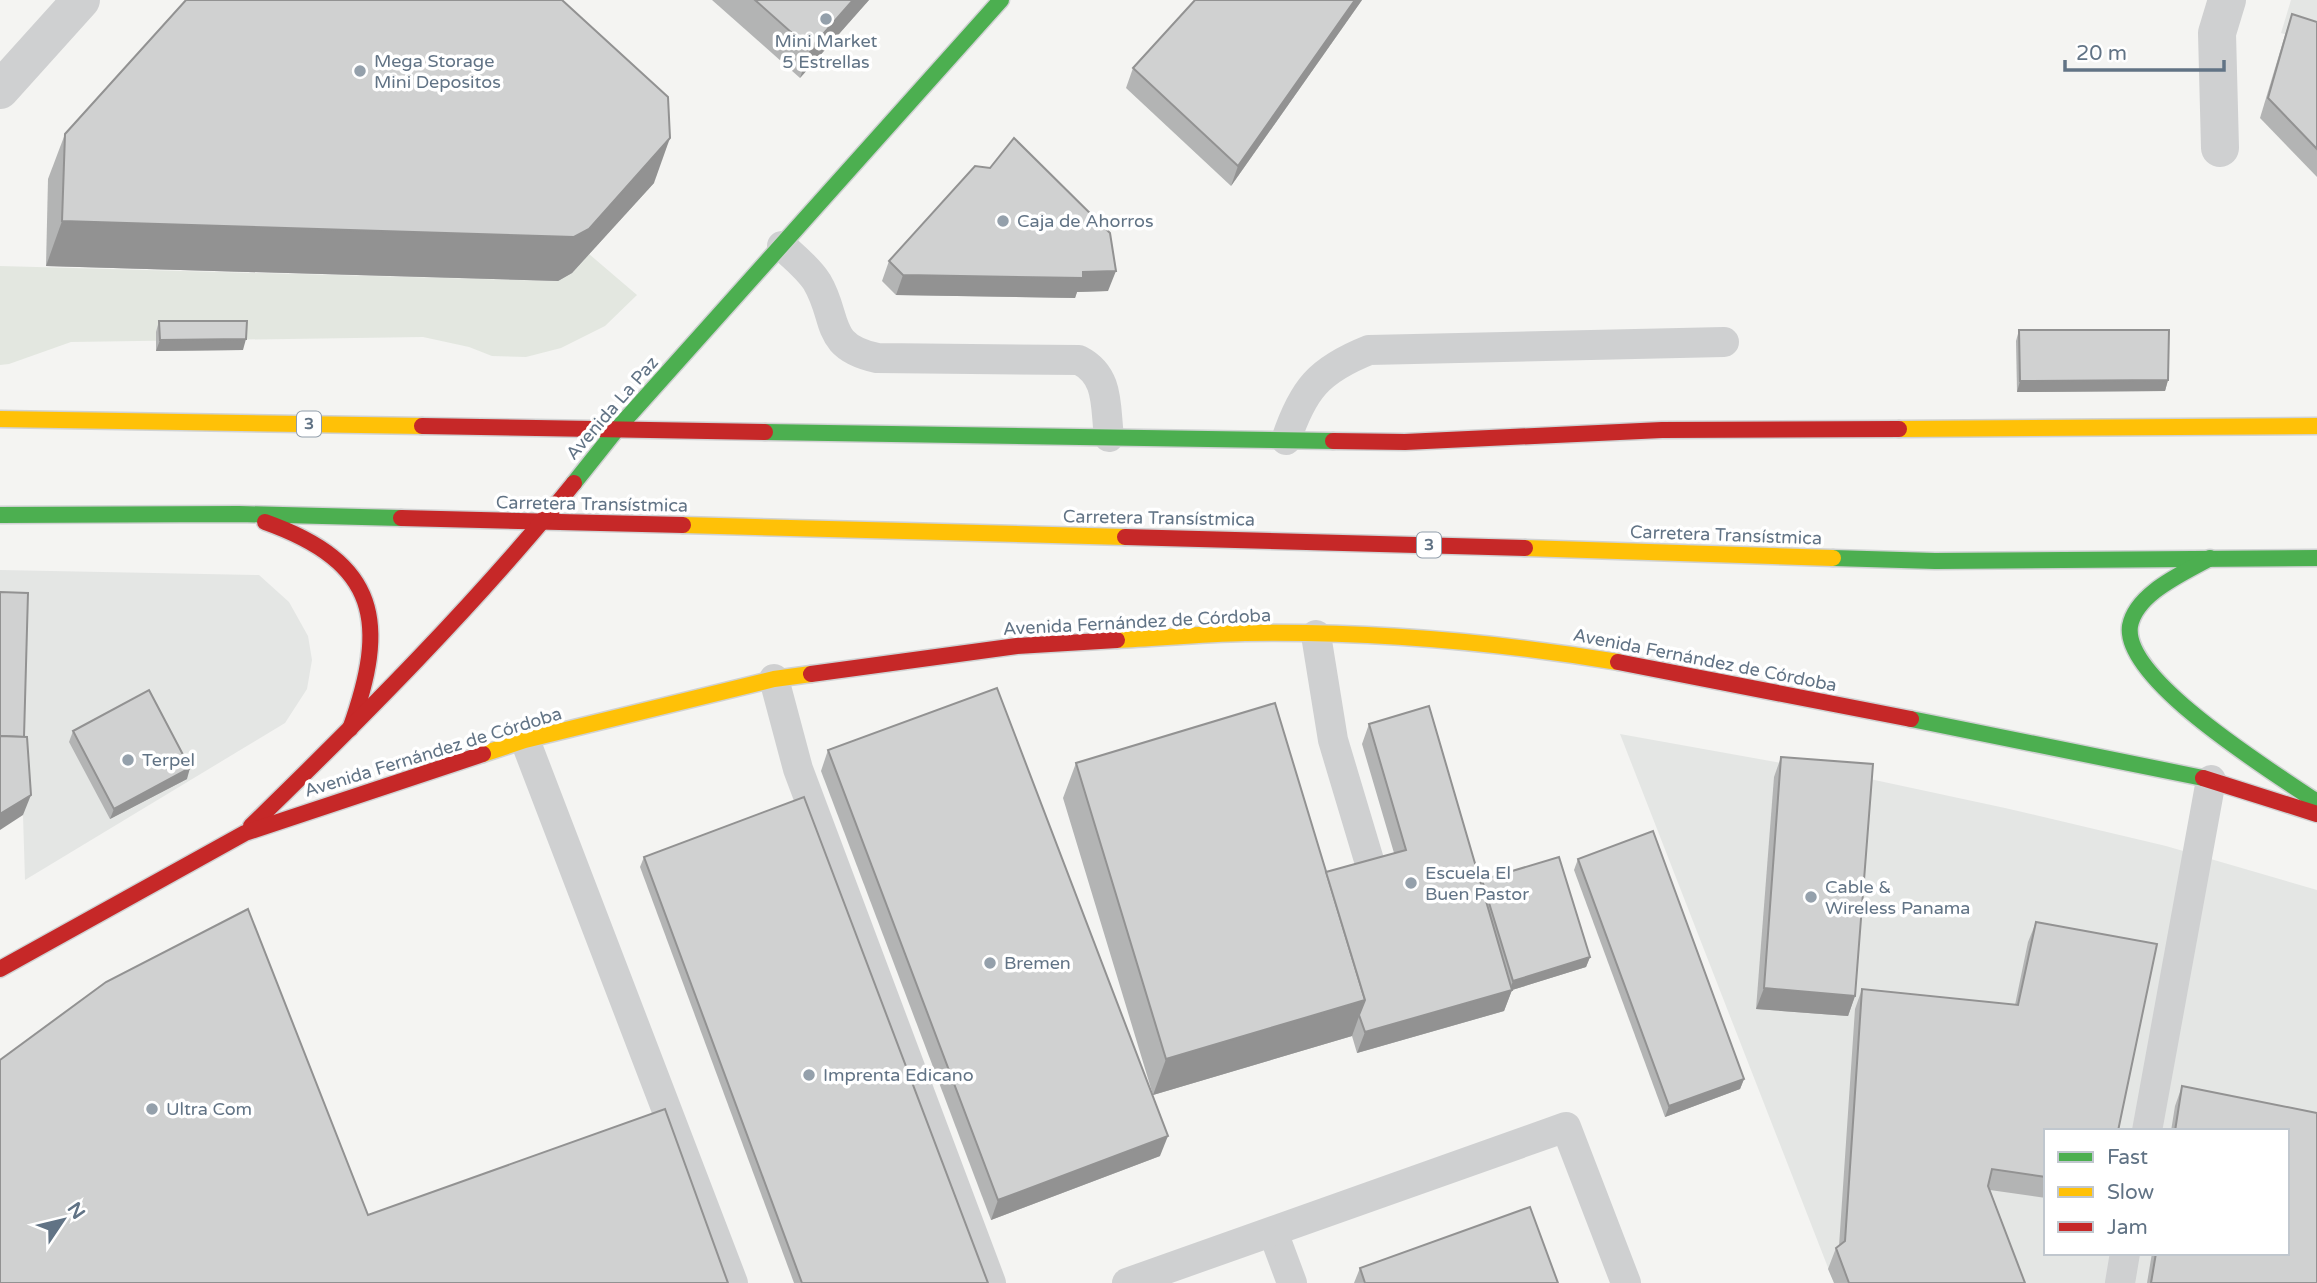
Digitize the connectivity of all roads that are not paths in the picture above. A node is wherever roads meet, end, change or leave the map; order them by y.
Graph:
1 (81, 0) edge
2 (1001, 0) edge
3 (2227, 0) edge
4 (0, 90) edge
5 (2220, 148) dead end
6 (782, 246) junction
7 (1724, 342) dead end
8 (0, 419) edge
9 (2317, 426) edge
10 (617, 429) junction
11 (1109, 437) junction
12 (1286, 440) junction
13 (239, 514) junction
14 (0, 515) edge
15 (542, 522) junction
16 (2210, 558) junction
17 (2317, 558) edge
18 (1317, 635) junction
19 (774, 679) junction
20 (350, 729) junction
21 (525, 740) junction
22 (2211, 780) junction
23 (2317, 802) edge
24 (2317, 814) edge
25 (244, 833) junction
26 (1371, 867) edge
27 (0, 969) edge
28 (2147, 1129) edge
29 (1273, 1232) junction
30 (2125, 1255) edge
31 (733, 1283) edge
32 (991, 1283) edge
33 (1127, 1283) edge
34 (1292, 1283) edge
35 (1626, 1283) edge
36 (2120, 1283) edge

1 - 4 street
2 - 6 main road, Avenida La Paz
3 - 5 street
6 - 10 main road, Avenida La Paz
6 - 11 lane
7 - 12 lane
8 - 10 main road, 3
9 - 12 main road, 3
10 - 11 main road, 3
10 - 15 main road, Avenida La Paz
11 - 12 main road, 3
13 - 14 main road, Carretera Transístmica / 3
13 - 15 main road, Carretera Transístmica / 3
13 - 20 main road
15 - 16 main road, Carretera Transístmica / 3
15 - 20 main road, Avenida La Paz
16 - 17 main road, Carretera Transístmica / 3
16 - 23 main road
18 - 19 main road, Avenida Fernández de Córdoba
18 - 22 main road, Avenida Fernández de Córdoba
18 - 26 lane
19 - 21 main road, Avenida Fernández de Córdoba
19 - 32 lane
20 - 25 main road, Avenida La Paz
21 - 25 main road, Avenida Fernández de Córdoba
21 - 31 lane
22 - 24 main road, Avenida Fernández de Córdoba
22 - 28 lane
25 - 27 main road, Avenida Fernández de Córdoba
29 - 33 lane
29 - 34 lane
29 - 35 lane
30 - 36 lane

